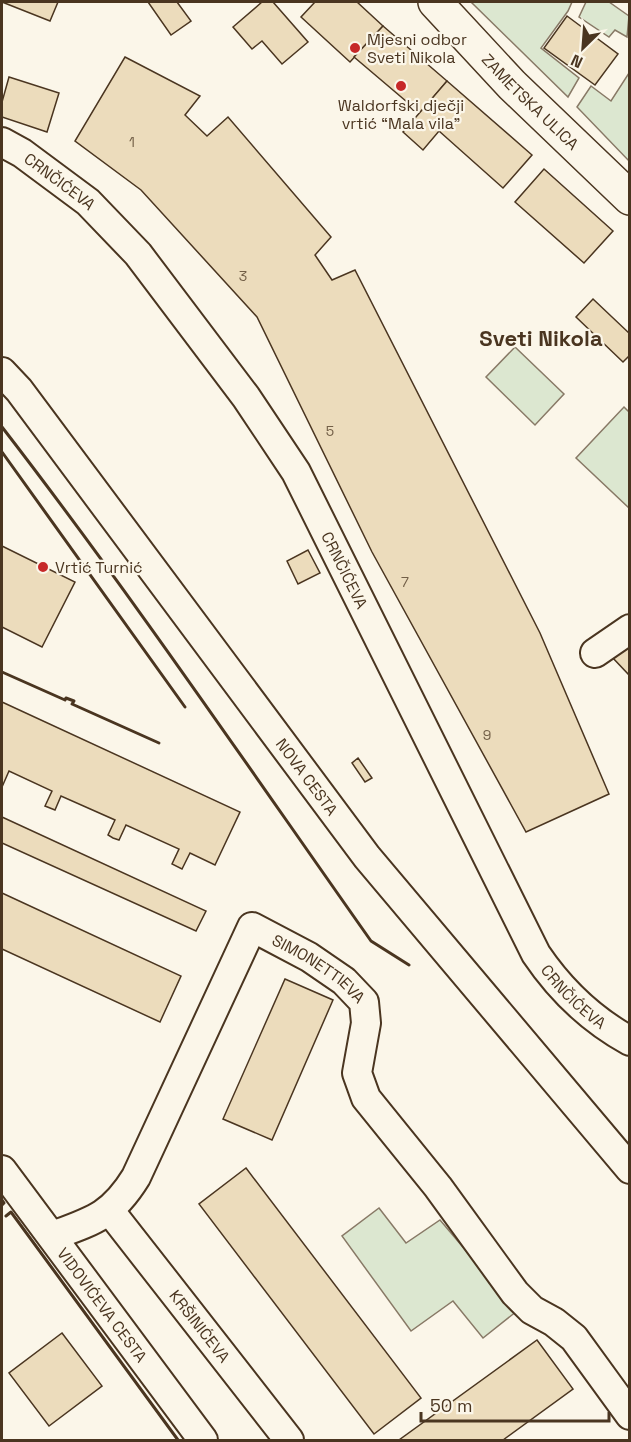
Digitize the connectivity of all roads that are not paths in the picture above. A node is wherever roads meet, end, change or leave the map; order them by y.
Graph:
1 (435, 2) edge
2 (12, 147) edge
3 (630, 198) edge
4 (2, 372) edge
5 (630, 629) edge
6 (595, 653) dead end
7 (630, 1041) edge
8 (630, 1169) edge
9 (2, 1170) edge
10 (110, 1211) junction
11 (52, 1236) junction
12 (630, 1415) edge
13 (203, 1440) edge
14 (289, 1440) edge

1 - 3 main road, ZAMETSKA ULICA
2 - 7 street, CRNČIĆEVA
4 - 8 street, NOVA CESTA
5 - 6 street
9 - 11 street, VIDOVIĆEVA CESTA
10 - 11 street, SIMONETTIEVA
10 - 12 street, SIMONETTIEVA
10 - 14 street, KRŠINIĆEVA
11 - 13 street, VIDOVIĆEVA CESTA

